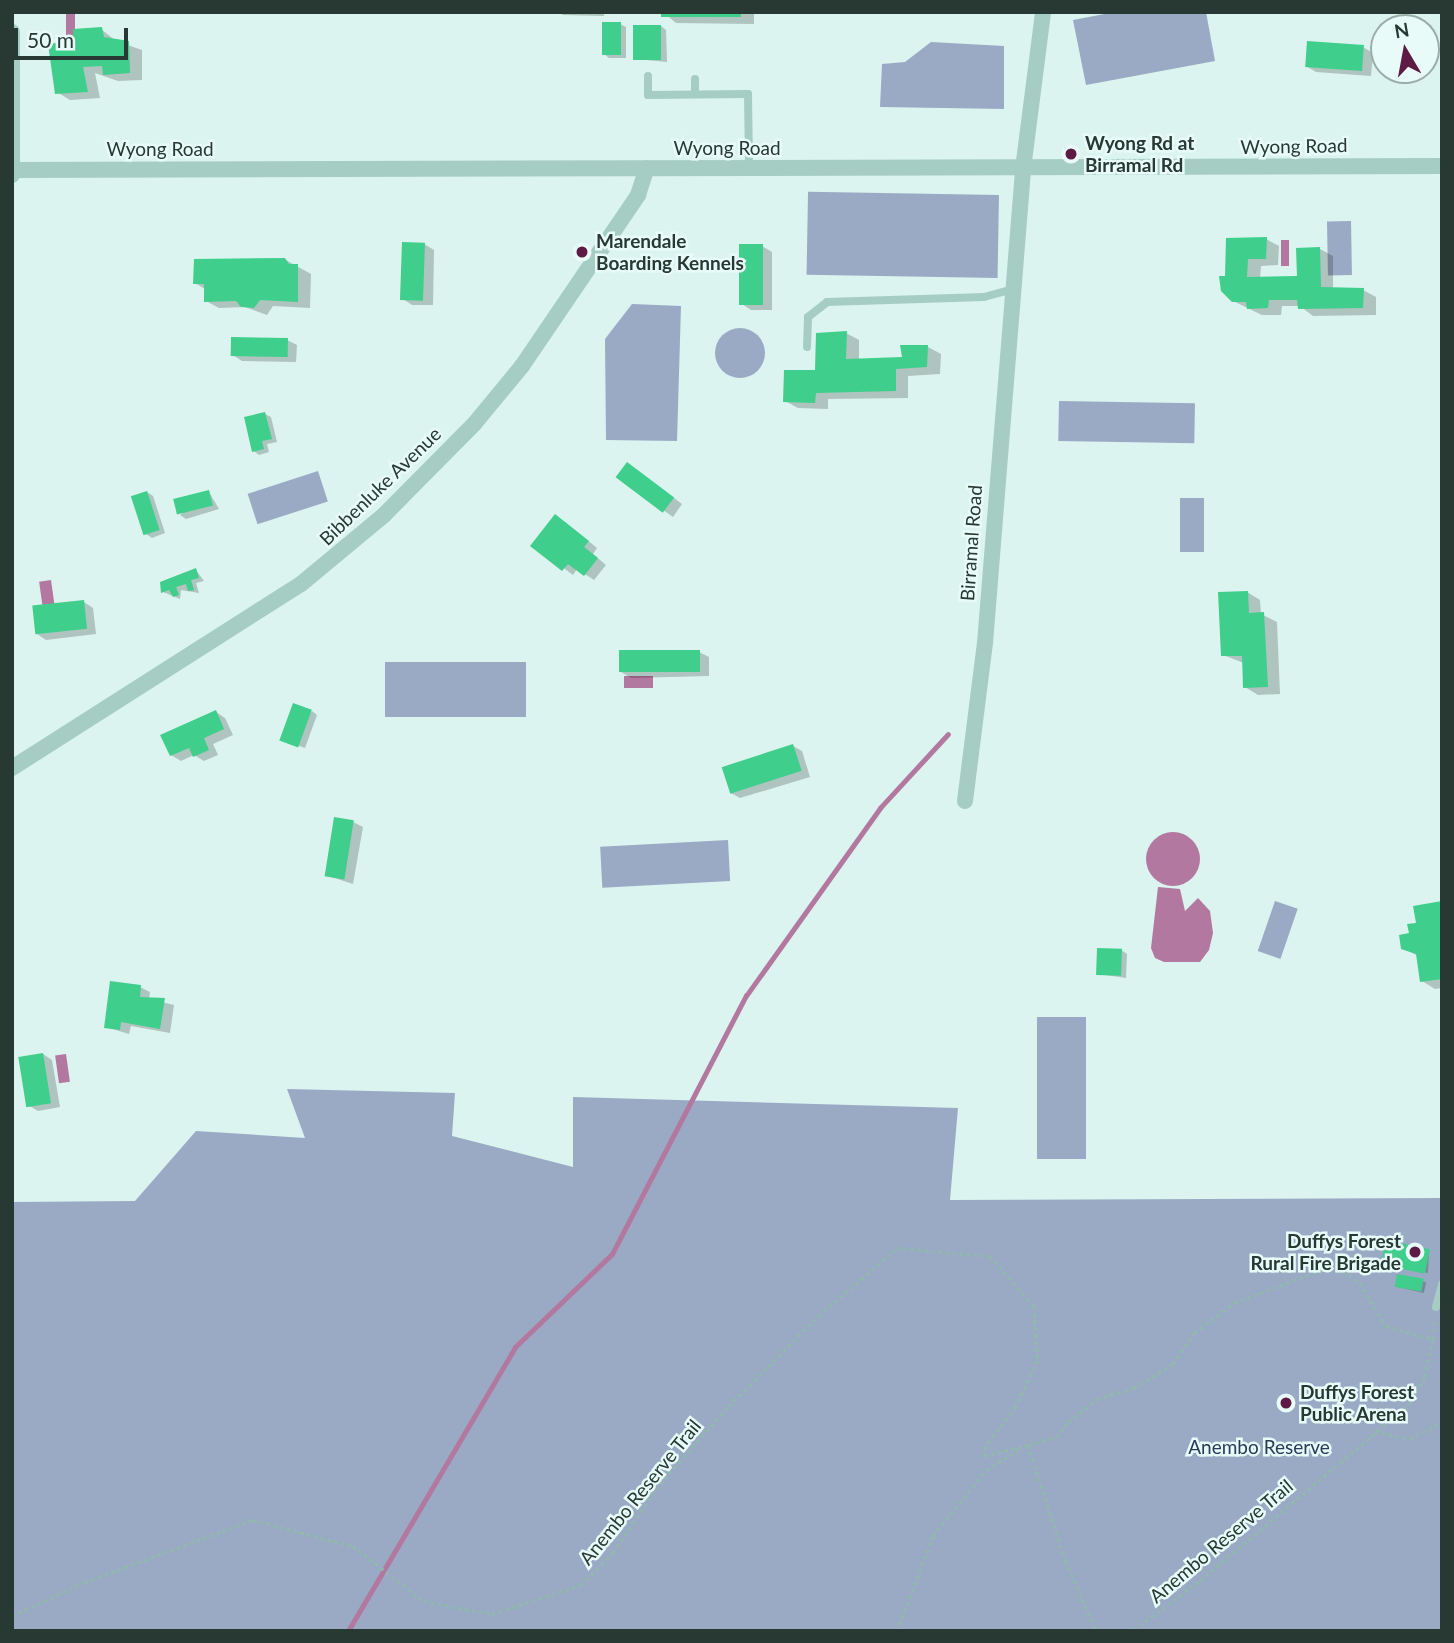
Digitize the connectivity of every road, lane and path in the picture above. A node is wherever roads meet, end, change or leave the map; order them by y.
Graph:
1 (1043, 12) edge
2 (12, 32) edge
3 (648, 76) dead end
4 (695, 79) dead end
5 (695, 94) junction
6 (1442, 166) edge
7 (647, 168) junction
8 (749, 169) junction
9 (1023, 169) junction
10 (12, 173) edge
11 (1013, 289) junction
12 (807, 347) dead end
13 (13, 764) edge
14 (965, 801) dead end
15 (1442, 1284) edge
16 (1436, 1307) joint
17 (1433, 1339) junction
18 (1442, 1422) edge
19 (1375, 1431) junction
20 (1028, 1445) junction
21 (12, 1616) edge
22 (897, 1631) edge
23 (1096, 1631) edge
24 (1133, 1631) edge

1 - 9 street, Birramal Road
2 - 10 street
3 - 5 lane
4 - 5 lane
5 - 8 lane
6 - 9 street, Wyong Road
7 - 8 street, Wyong Road
7 - 10 street, Wyong Road
7 - 13 street, Bibbenluke Avenue
8 - 9 street, Wyong Road
9 - 11 street, Birramal Road
11 - 12 lane
11 - 14 street, Birramal Road
15 - 16 lane
16 - 17 path
17 - 19 path, Anembo Reserve Trail
17 - 20 path, Anembo Reserve Trail
18 - 19 path
19 - 24 path, Anembo Reserve Trail
20 - 21 path, Anembo Reserve Trail
20 - 22 path, Anembo Reserve Trail
20 - 23 path

